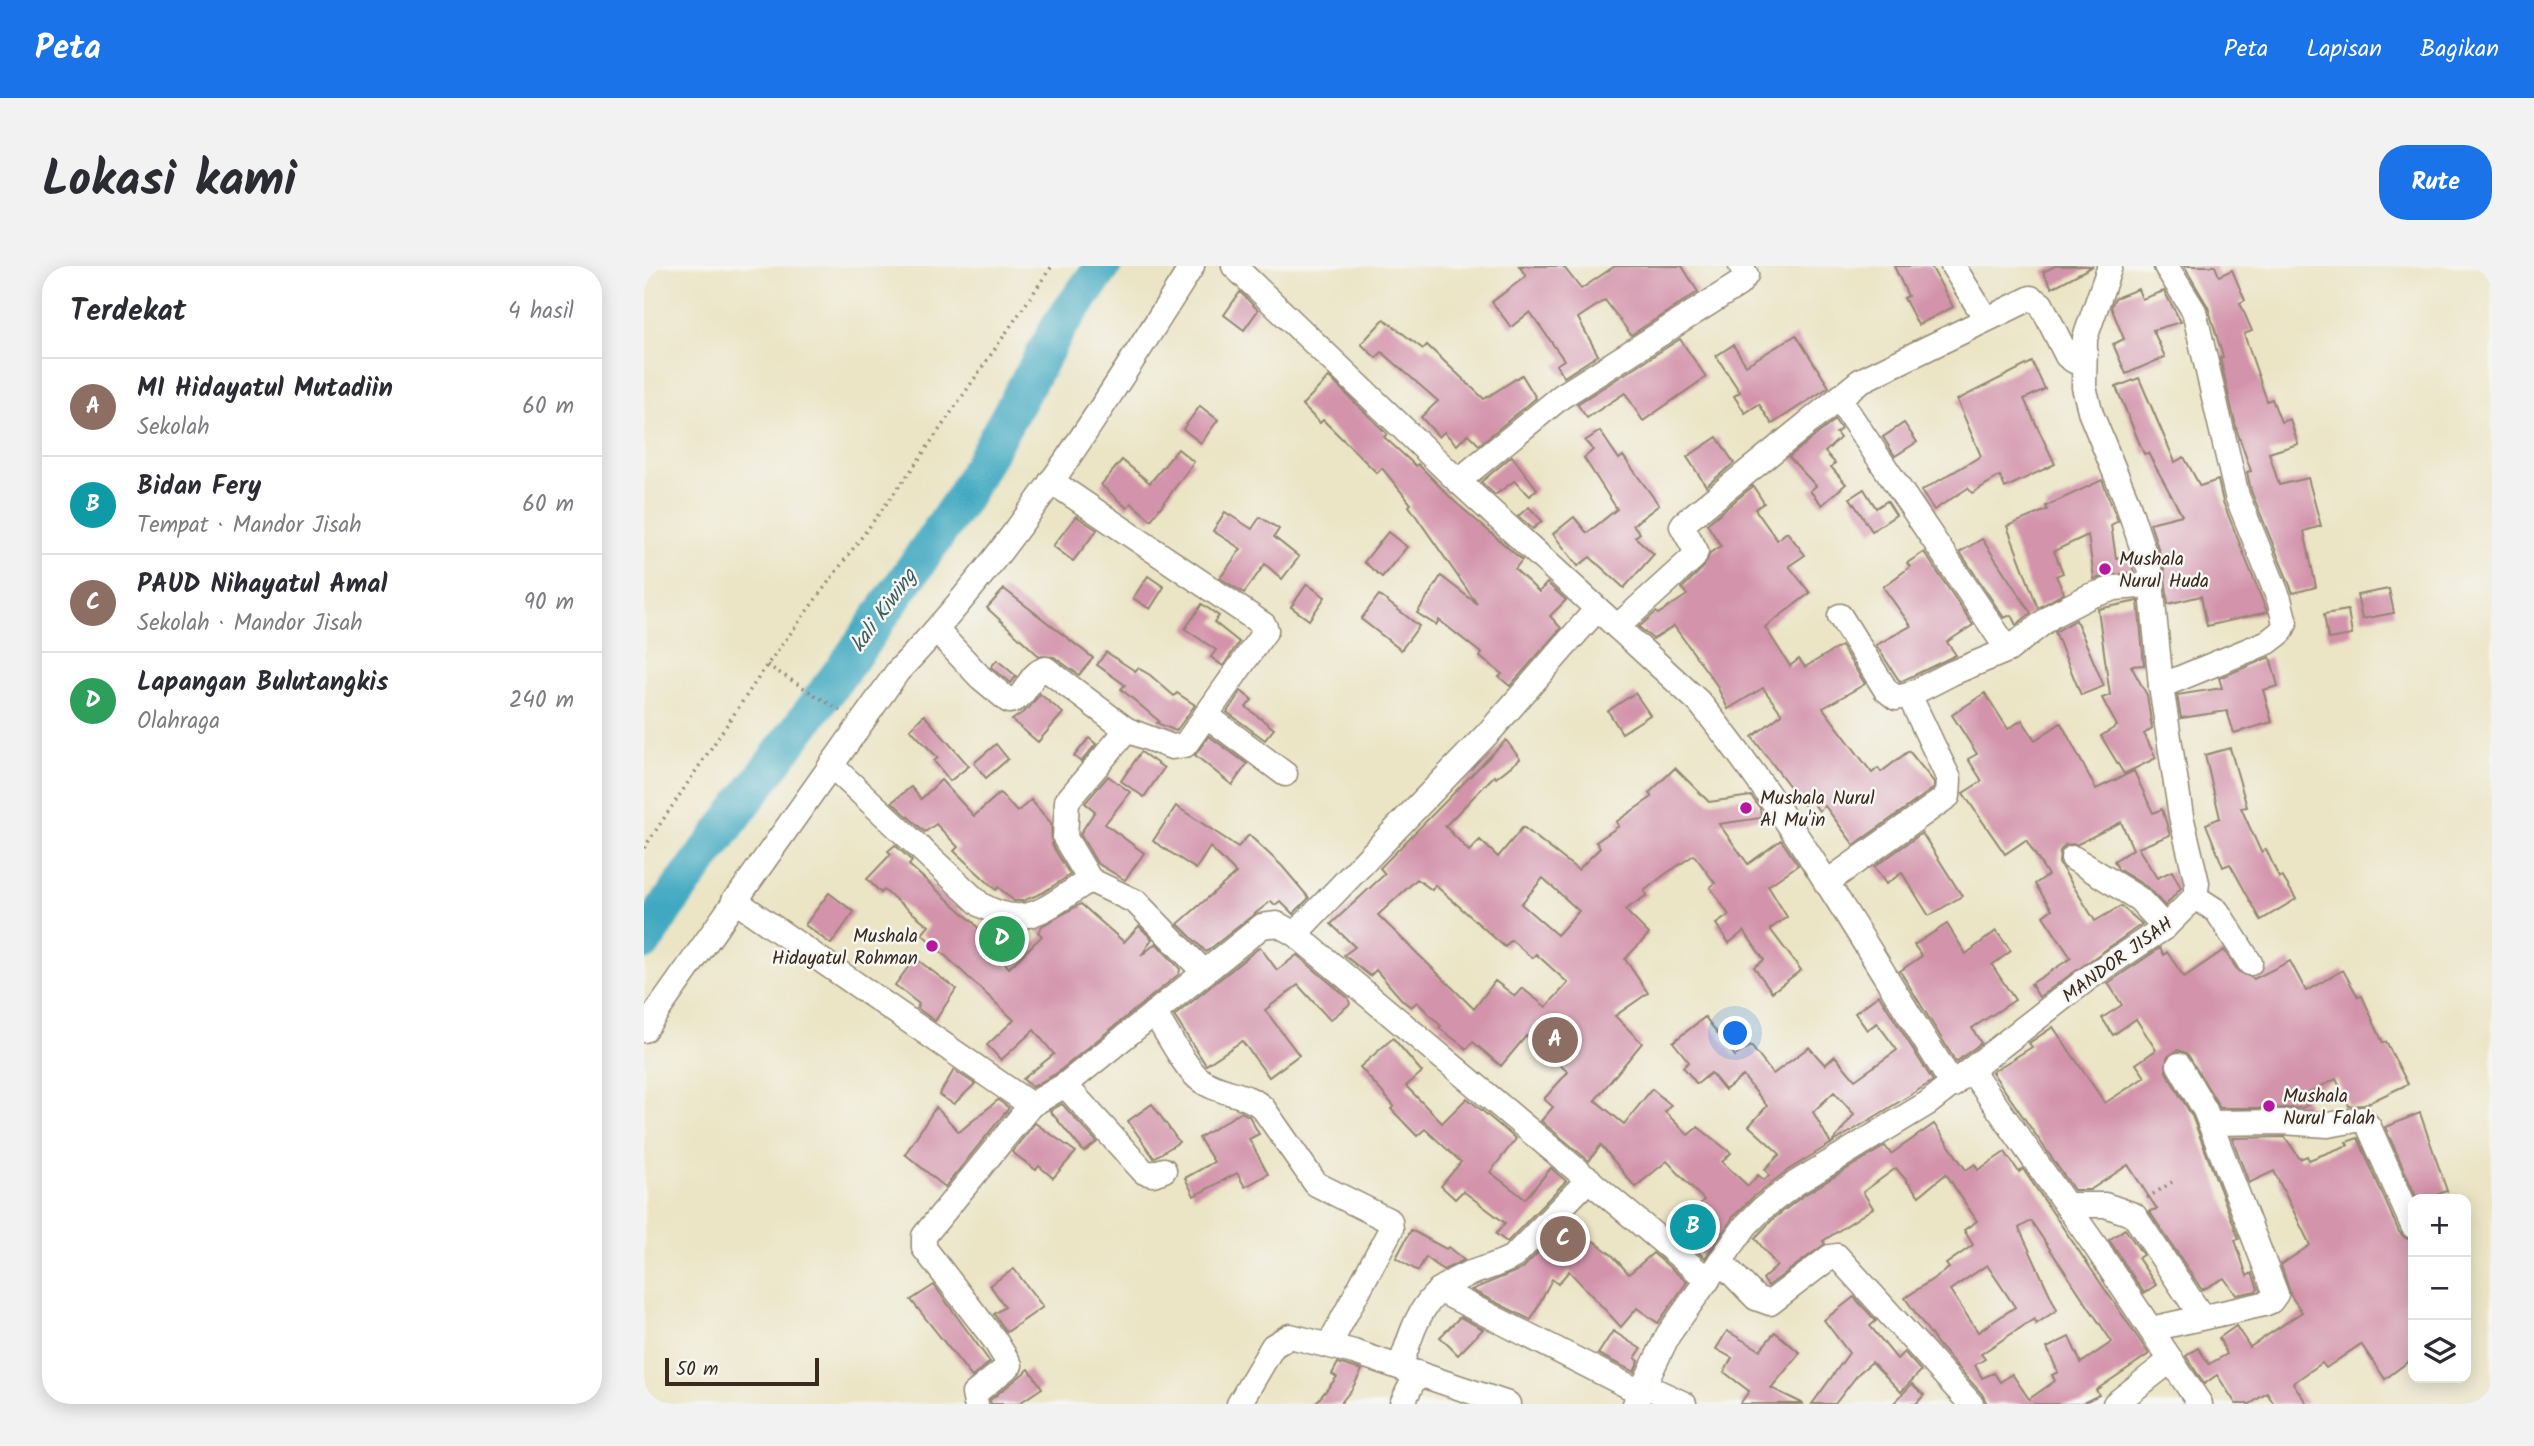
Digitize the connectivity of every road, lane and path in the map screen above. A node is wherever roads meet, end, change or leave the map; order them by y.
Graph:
1 (1052, 266) edge
2 (1192, 266) edge
3 (1234, 266) edge
4 (1741, 266) edge
5 (1953, 266) edge
6 (2110, 266) edge
7 (2166, 266) edge
8 (1986, 319) junction
9 (2083, 356) junction
10 (1839, 400) junction
11 (1051, 481) junction
12 (1458, 481) junction
13 (2153, 585) junction
14 (1597, 609) junction
15 (1840, 616) dead end
16 (1617, 627) junction
17 (937, 631) junction
18 (2008, 650) junction
19 (767, 665) junction
20 (2161, 686) junction
21 (1909, 695) junction
22 (842, 712) dead end
23 (1206, 715) junction
24 (1127, 730) junction
25 (831, 765) junction
26 (1285, 774) dead end
27 (644, 848) edge
28 (2073, 858) dead end
29 (1090, 880) junction
30 (1826, 883) junction
31 (2195, 897) junction
32 (734, 900) junction
33 (2165, 927) junction
34 (1295, 934) junction
35 (2250, 963) dead end
36 (1204, 972) junction
37 (1154, 1013) junction
38 (644, 1030) edge
39 (2179, 1065) dead end
40 (1962, 1077) junction
41 (1065, 1085) junction
42 (1031, 1105) junction
43 (2210, 1123) junction
44 (1164, 1170) dead end
45 (1589, 1179) junction
46 (2172, 1182) dead end
47 (2067, 1205) junction
48 (2134, 1215) junction
49 (2408, 1215) edge
50 (1714, 1270) junction
51 (1439, 1290) junction
52 (2202, 1317) junction
53 (2151, 1329) junction
54 (1329, 1345) junction
55 (2171, 1360) junction
56 (1409, 1370) junction
57 (1640, 1393) edge
58 (976, 1404) edge
59 (1239, 1404) edge
60 (1402, 1404) edge
61 (1508, 1404) edge
62 (1684, 1404) edge
63 (1971, 1404) edge
64 (2115, 1404) edge
65 (2200, 1404) edge

1 - 19 path
2 - 11 street
3 - 12 street
4 - 12 street
5 - 8 street
6 - 9 street
7 - 20 street
8 - 9 street
8 - 10 street
9 - 13 street
10 - 16 street
10 - 18 street
11 - 17 street
11 - 23 street
12 - 14 street
13 - 18 street
13 - 20 street
14 - 16 street
14 - 34 street
15 - 21 street
16 - 30 street
17 - 24 street
17 - 25 street
18 - 21 street
19 - 22 path
19 - 27 path
20 - 31 street
21 - 30 street
23 - 24 street
23 - 26 street
24 - 29 street
25 - 29 street
25 - 32 street
28 - 33 street
29 - 36 street
30 - 40 street
31 - 33 street, MANDOR JISAH
31 - 35 street
32 - 38 street
32 - 42 street
33 - 40 street, MANDOR JISAH
34 - 36 street
34 - 45 street
36 - 37 street
37 - 41 street
37 - 54 street
39 - 43 street
40 - 47 street
40 - 50 street, MANDOR JISAH
41 - 42 street
41 - 44 street
42 - 58 street
43 - 49 street
43 - 52 street
45 - 50 street
45 - 51 street
46 - 48 path
47 - 48 street
47 - 53 street
48 - 52 street
50 - 57 street, MANDOR JISAH
50 - 63 street
51 - 56 street
51 - 57 street
52 - 53 street
53 - 55 street
54 - 56 street
54 - 59 street
55 - 64 street
55 - 65 street
56 - 60 street
56 - 61 street
57 - 62 street

